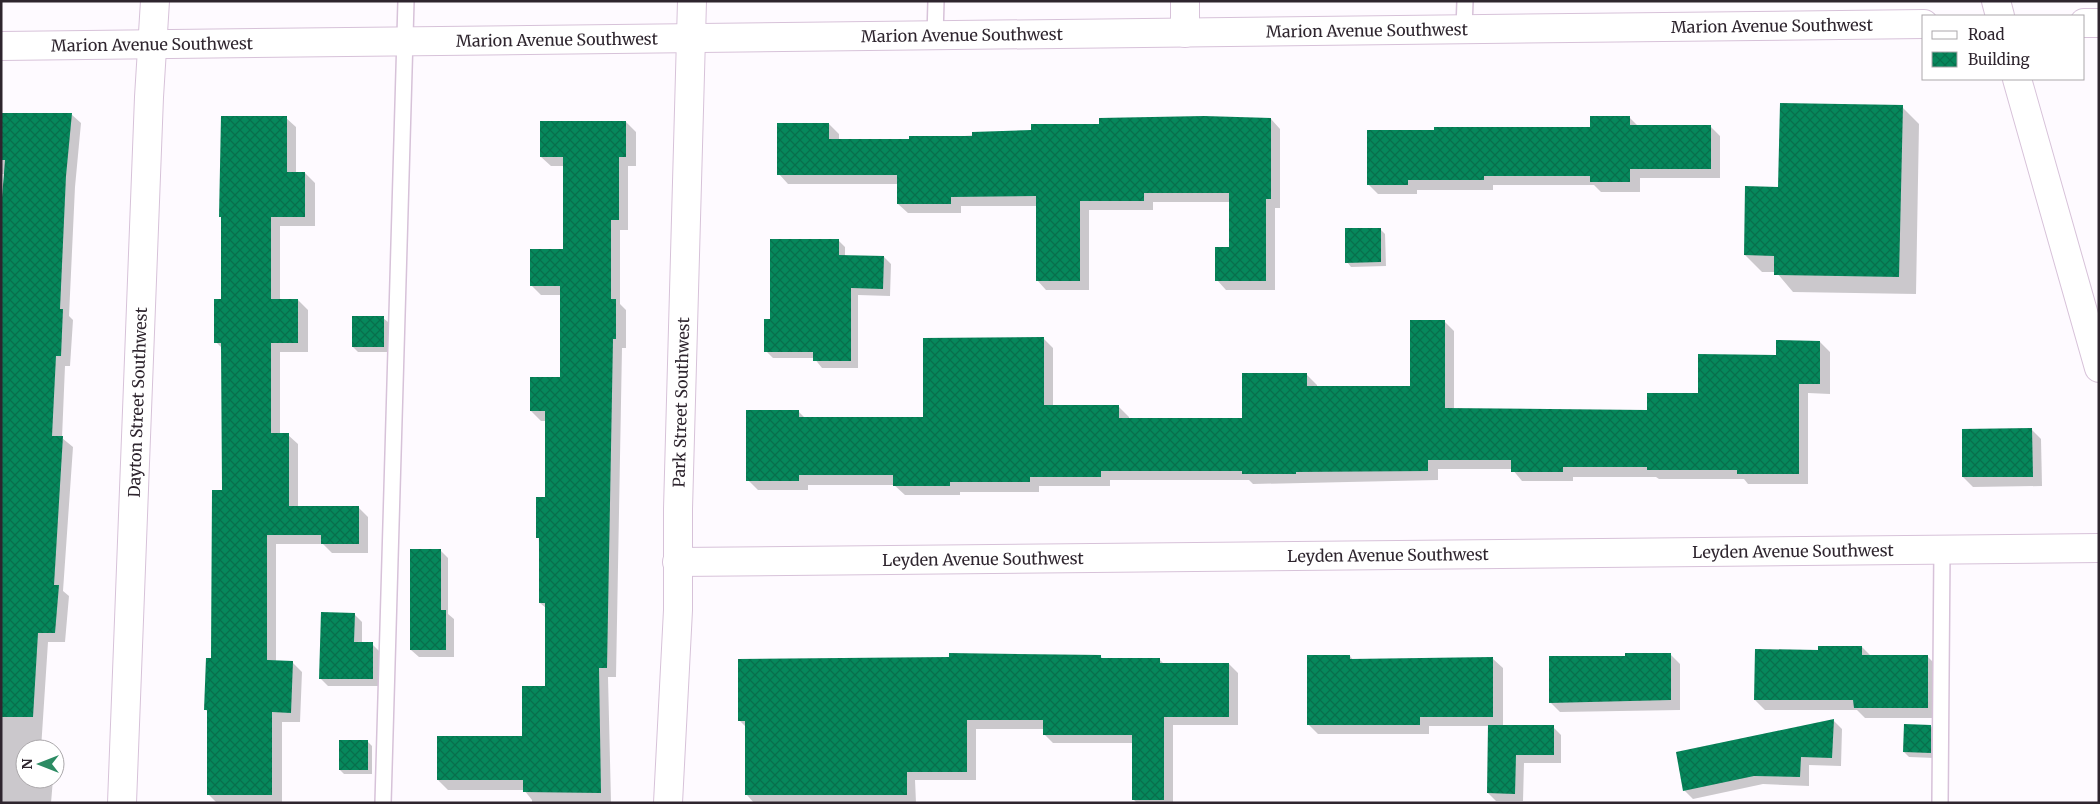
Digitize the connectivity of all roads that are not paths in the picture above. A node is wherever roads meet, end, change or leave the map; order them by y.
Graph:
1 (155, 1) edge
2 (406, 1) edge
3 (692, 1) edge
4 (936, 1) edge
5 (1186, 1) edge
6 (1464, 1) edge
7 (1996, 1) edge
8 (2000, 15) edge
9 (2085, 23) edge
10 (2099, 23) edge
11 (1922, 24) edge
12 (1464, 29) junction
13 (1185, 33) junction
14 (935, 36) junction
15 (691, 39) junction
16 (404, 41) junction
17 (153, 43) junction
18 (1, 46) edge
19 (2017, 80) edge
20 (2095, 340) edge
21 (2099, 368) edge
22 (2099, 548) edge
23 (1942, 549) junction
24 (677, 562) junction
25 (122, 803) edge
26 (383, 803) edge
27 (668, 803) edge
28 (1940, 803) edge

1 - 17 street, Dayton Street Southwest
2 - 16 lane
3 - 15 street, Park Street Southwest
4 - 14 lane
5 - 13 street
6 - 12 lane
7 - 8 street
9 - 10 street
11 - 12 street, Marion Avenue Southwest
12 - 13 street, Marion Avenue Southwest
13 - 14 street, Marion Avenue Southwest
14 - 15 street, Marion Avenue Southwest
15 - 16 street, Marion Avenue Southwest
15 - 24 street, Park Street Southwest
16 - 17 street, Marion Avenue Southwest
16 - 26 lane
17 - 18 street, Marion Avenue Southwest
17 - 25 street, Dayton Street Southwest
19 - 20 street
20 - 21 street
22 - 23 street, Leyden Avenue Southwest
23 - 24 street, Leyden Avenue Southwest
23 - 28 lane
24 - 27 street, Park Street Southwest

